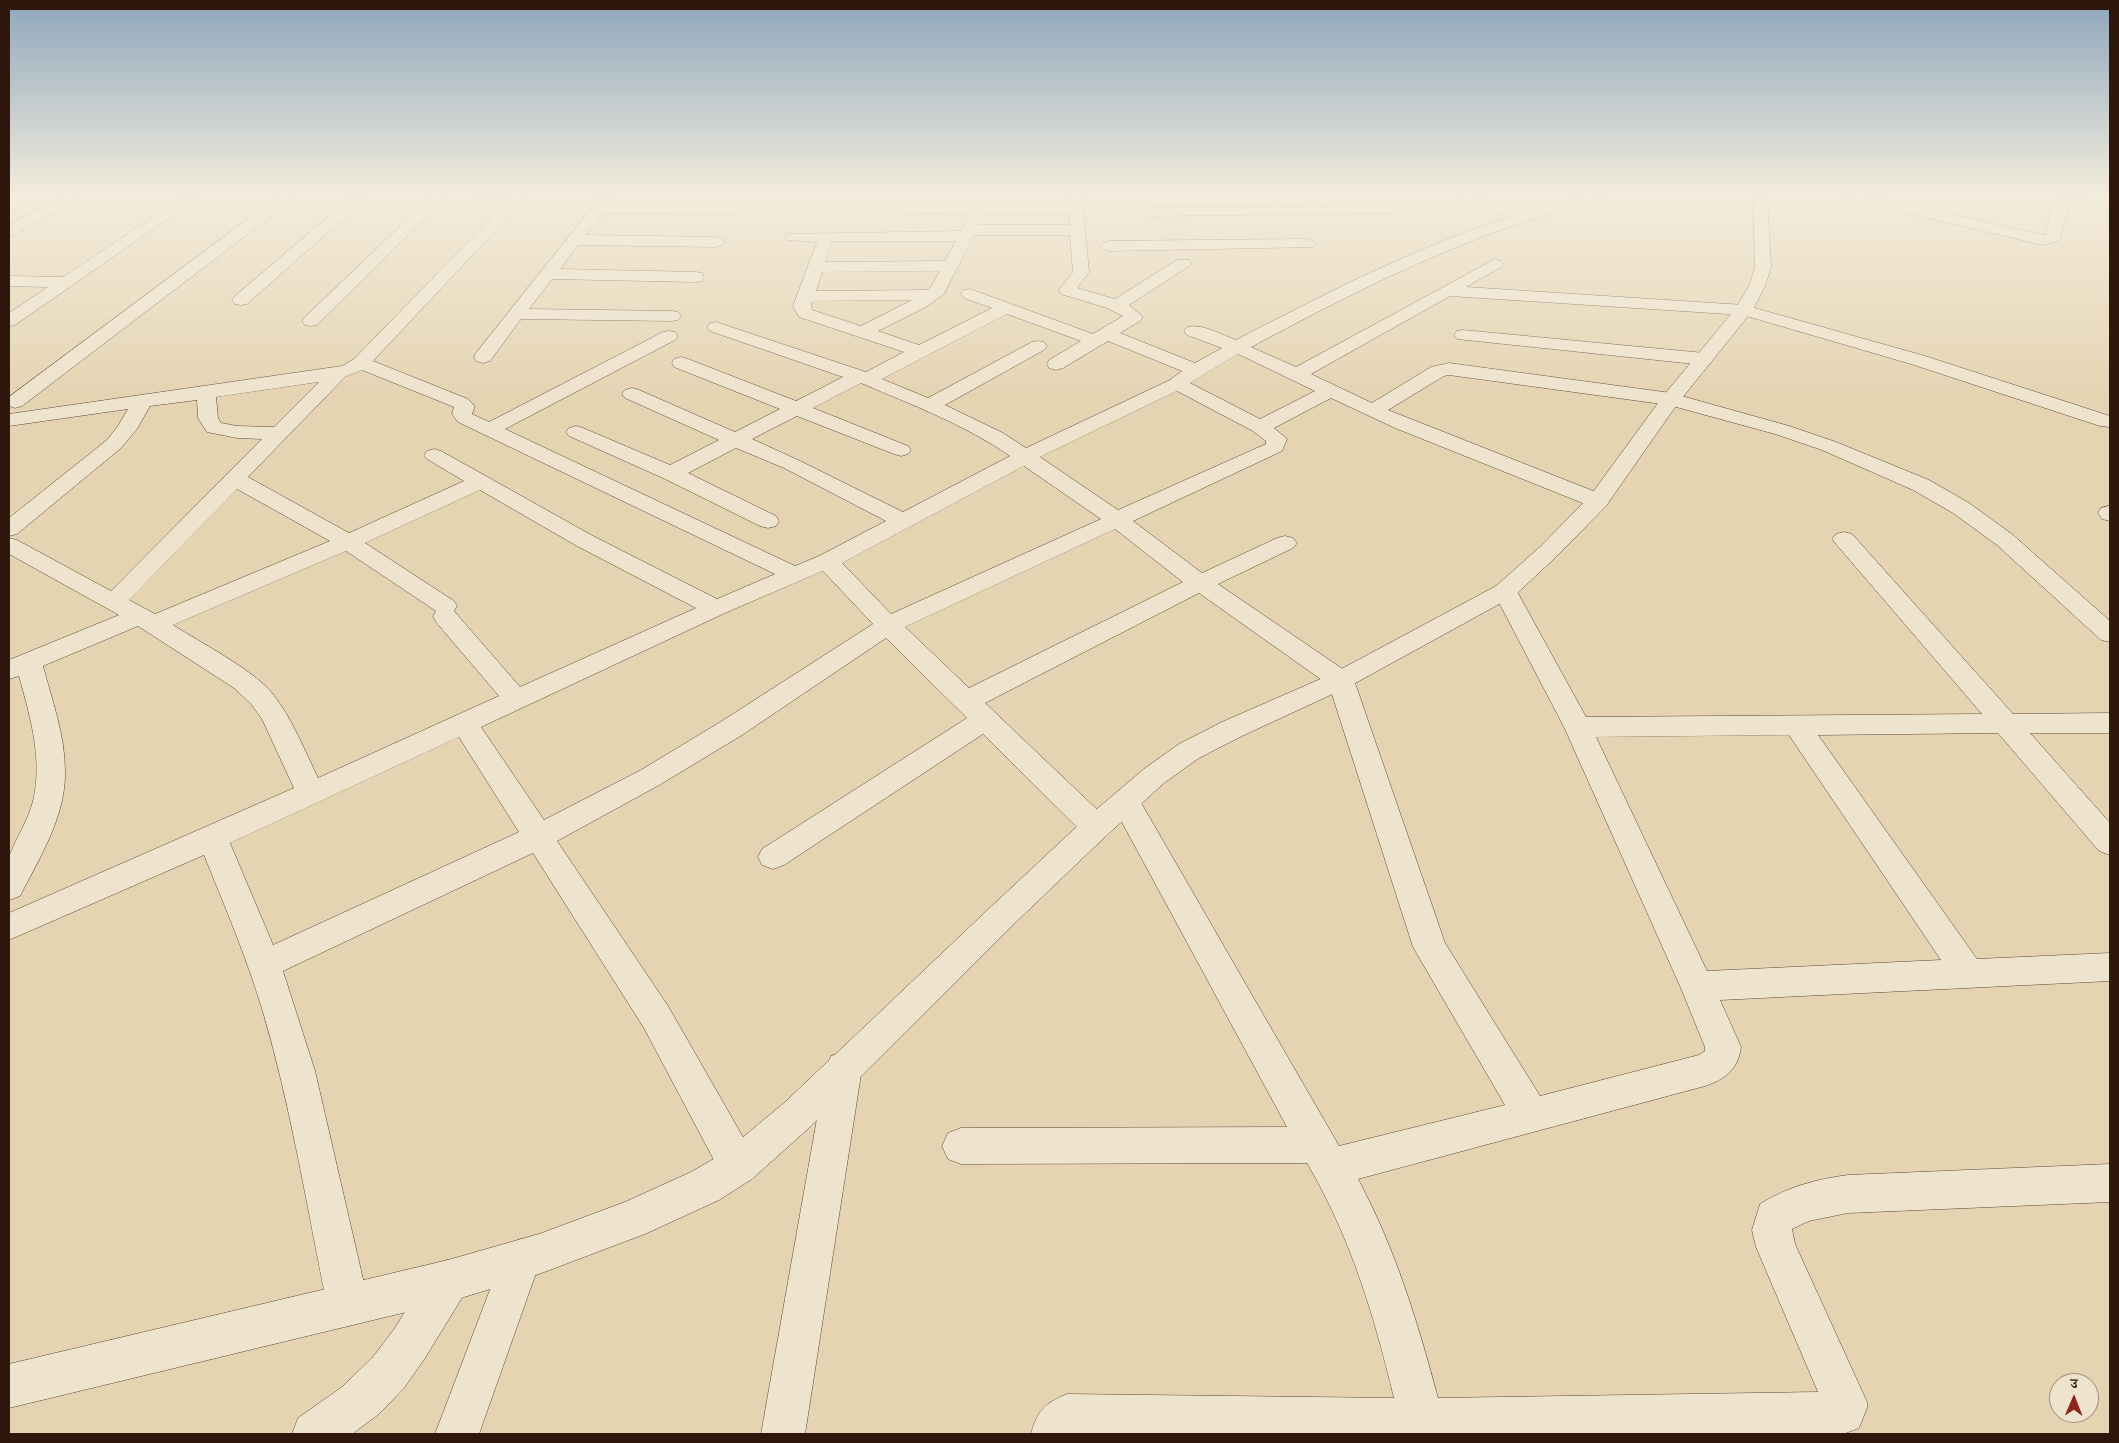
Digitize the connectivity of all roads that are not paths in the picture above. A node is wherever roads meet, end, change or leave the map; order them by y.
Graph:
1 (95, 262) edge
2 (202, 262) edge
3 (285, 262) edge
4 (372, 262) edge
5 (457, 262) edge
6 (556, 262) edge
7 (818, 262) edge
8 (953, 262) edge
9 (1079, 262) edge
10 (1408, 262) edge
11 (1763, 262) edge
12 (1183, 263) dead end
13 (1495, 264) dead end
14 (951, 266) junction
15 (816, 267) junction
16 (547, 274) junction
17 (696, 276) dead end
18 (9, 281) edge
19 (66, 282) junction
20 (1447, 291) junction
21 (970, 294) dead end
22 (934, 295) junction
23 (805, 296) junction
24 (241, 300) dead end
25 (1116, 306) junction
26 (1007, 308) junction
27 (1744, 310) junction
28 (516, 314) junction
29 (672, 316) dead end
30 (9, 321) edge
31 (311, 321) dead end
32 (716, 326) dead end
33 (1193, 331) dead end
34 (861, 333) junction
35 (1462, 335) dead end
36 (669, 336) dead end
37 (1102, 338) junction
38 (1038, 346) dead end
39 (1237, 347) junction
40 (921, 352) junction
41 (483, 357) dead end
42 (1704, 359) junction
43 (361, 363) junction
44 (681, 363) dead end
45 (1056, 364) dead end
46 (1196, 370) junction
47 (338, 373) junction
48 (1296, 375) junction
49 (863, 378) junction
50 (1177, 384) junction
51 (1330, 391) junction
52 (206, 393) junction
53 (632, 394) dead end
54 (1671, 399) junction
55 (143, 401) junction
56 (928, 406) junction
57 (797, 409) junction
58 (12, 411) edge
59 (1372, 411) junction
60 (2107, 422) dead end
61 (1260, 427) junction
62 (489, 430) junction
63 (576, 432) dead end
64 (278, 433) junction
65 (736, 440) junction
66 (900, 450) dead end
67 (434, 455) dead end
68 (1026, 456) junction
69 (670, 473) junction
70 (234, 478) junction
71 (479, 482) junction
72 (1598, 501) junction
73 (1119, 520) junction
74 (768, 521) dead end
75 (902, 521) junction
76 (9, 529) edge
77 (1844, 539) dead end
78 (348, 542) junction
79 (1285, 543) dead end
80 (9, 545) edge
81 (827, 561) junction
82 (795, 575) junction
83 (1200, 583) junction
84 (1505, 591) junction
85 (113, 603) junction
86 (716, 608) junction
87 (147, 620) junction
88 (888, 625) junction
89 (2110, 634) edge
90 (19, 666) edge
91 (1341, 680) junction
92 (516, 699) junction
93 (976, 710) junction
94 (464, 723) junction
95 (2006, 724) junction
96 (2109, 724) edge
97 (1797, 726) junction
98 (1578, 727) junction
99 (311, 793) junction
100 (1126, 802) junction
101 (1096, 827) junction
102 (538, 837) junction
103 (213, 838) junction
104 (2110, 843) edge
105 (773, 857) dead end
106 (9, 887) edge
107 (9, 927) edge
108 (264, 964) junction
109 (2110, 967) edge
110 (1969, 974) junction
111 (1697, 986) junction
112 (844, 1068) junction
113 (1531, 1116) junction
114 (961, 1146) dead end
115 (1324, 1156) junction
116 (738, 1166) junction
117 (2110, 1183) edge
118 (521, 1259) junction
119 (448, 1281) junction
120 (348, 1305) junction
121 (9, 1386) edge
122 (1273, 1426) edge
123 (1424, 1427) edge
124 (314, 1434) edge
125 (457, 1434) edge
126 (783, 1434) edge
127 (1053, 1434) edge

1 - 19 street
2 - 58 street
3 - 24 street
4 - 31 street
5 - 43 street
6 - 16 street
7 - 15 street
8 - 14 street
9 - 25 street
10 - 39 street
11 - 27 street
12 - 25 street
13 - 20 street
14 - 15 street
14 - 22 street
15 - 23 street
16 - 17 street
16 - 28 street
18 - 19 street
19 - 30 street
20 - 27 street
20 - 48 street
21 - 26 street
22 - 23 street
22 - 34 street
23 - 34 street
25 - 37 street
26 - 37 street
26 - 40 street
27 - 42 street
27 - 60 street
28 - 29 street
28 - 41 street
32 - 49 street
33 - 39 street
34 - 40 street
35 - 42 street
36 - 62 street
37 - 45 street
37 - 46 street
38 - 56 street
39 - 46 street
39 - 48 street
40 - 49 street
42 - 54 street
43 - 47 street
43 - 62 street
44 - 57 street
46 - 50 street
47 - 52 street
47 - 64 street
48 - 51 street
49 - 56 street
49 - 57 street
50 - 61 street
50 - 68 street
51 - 59 street
51 - 61 street
52 - 55 street
52 - 64 street
53 - 65 street
54 - 59 street
54 - 72 street
54 - 89 street
55 - 58 street
55 - 76 street
56 - 68 street
57 - 65 street
57 - 66 street
59 - 72 street
61 - 73 street
62 - 82 street
63 - 69 street
64 - 70 street
65 - 69 street
65 - 75 street
67 - 71 street
68 - 73 street
68 - 75 street
69 - 74 street
70 - 78 street
70 - 85 street
71 - 78 street
71 - 86 street
72 - 84 street
73 - 83 street
73 - 88 street
75 - 81 street
77 - 95 street
78 - 87 street
78 - 92 street
79 - 83 street
80 - 85 street
81 - 82 street
81 - 88 street
82 - 86 street
83 - 91 street
83 - 93 street
84 - 91 street
84 - 98 street
85 - 87 street
86 - 92 street
87 - 90 street
87 - 99 street
88 - 93 street
88 - 102 street
90 - 106 street
91 - 100 street
91 - 113 street
92 - 94 street
93 - 101 street
93 - 105 street
94 - 99 street
94 - 102 street
95 - 96 street
95 - 97 street
95 - 104 street
97 - 98 street
97 - 110 street
98 - 111 street
99 - 103 street
100 - 101 street
100 - 115 street
101 - 112 street
102 - 108 street
102 - 116 street
103 - 107 street
103 - 108 street
108 - 120 street
109 - 110 street
110 - 111 street
111 - 113 street
112 - 116 street
112 - 126 street
113 - 115 street
114 - 115 street
115 - 123 street
116 - 118 street
117 - 123 street
118 - 119 street
118 - 125 street
119 - 120 street
119 - 124 street
120 - 121 street
122 - 123 street
122 - 127 street

